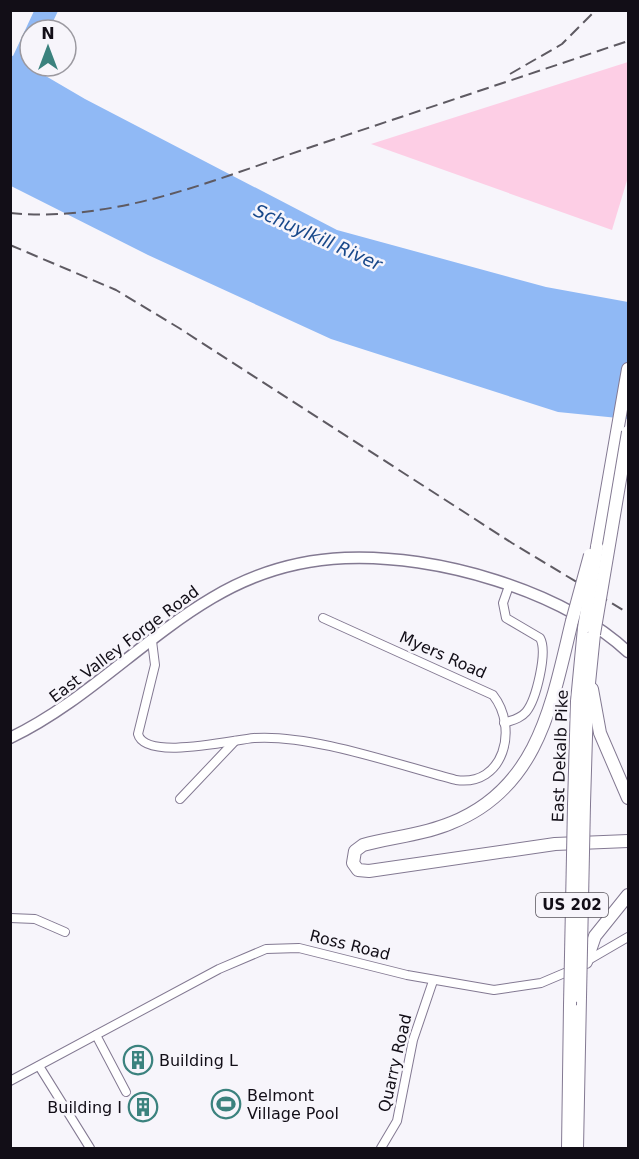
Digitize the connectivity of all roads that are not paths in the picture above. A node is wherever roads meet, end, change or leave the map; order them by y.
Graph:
1 (628, 369) edge
2 (628, 432) edge
3 (597, 547) junction
4 (508, 586) junction
5 (323, 618) dead end
6 (589, 631) junction
7 (152, 641) junction
8 (628, 652) edge
9 (588, 683) junction
10 (504, 723) junction
11 (15, 736) edge
12 (235, 741) junction
13 (628, 798) edge
14 (180, 799) dead end
15 (579, 805) junction
16 (628, 840) edge
17 (628, 895) edge
18 (10, 918) edge
19 (65, 932) dead end
20 (628, 937) edge
21 (586, 962) junction
22 (433, 981) junction
23 (575, 1001) junction
24 (96, 1035) junction
25 (39, 1066) junction
26 (10, 1081) edge
27 (126, 1092) dead end
28 (90, 1149) edge
29 (381, 1149) edge
30 (568, 1149) edge
31 (577, 1149) edge

1 - 3 highway, East Dekalb Pike / US 202
2 - 6 highway, East Dekalb Pike, bridge
3 - 6 highway, East Dekalb Pike / US 202, bridge
3 - 16 highway, bridge
4 - 7 main road, East Valley Forge Road
4 - 8 main road, East Valley Forge Road
4 - 10 street
5 - 10 street, Myers Road
6 - 9 highway, East Dekalb Pike
6 - 15 highway, East Dekalb Pike / US 202
7 - 11 main road, East Valley Forge Road
7 - 12 street
9 - 13 highway
9 - 15 highway, East Dekalb Pike
10 - 12 street
12 - 14 street
15 - 23 highway, East Dekalb Pike / US 202, bridge
17 - 21 highway
18 - 19 street
20 - 21 street, Ross Road
21 - 22 street, Ross Road
22 - 24 street, Ross Road
22 - 29 street, Quarry Road
23 - 30 highway, East Dekalb Pike / US 202
23 - 31 highway, East Dekalb Pike
24 - 25 street, Ross Road
24 - 27 street
25 - 26 street, Ross Road
25 - 28 street

